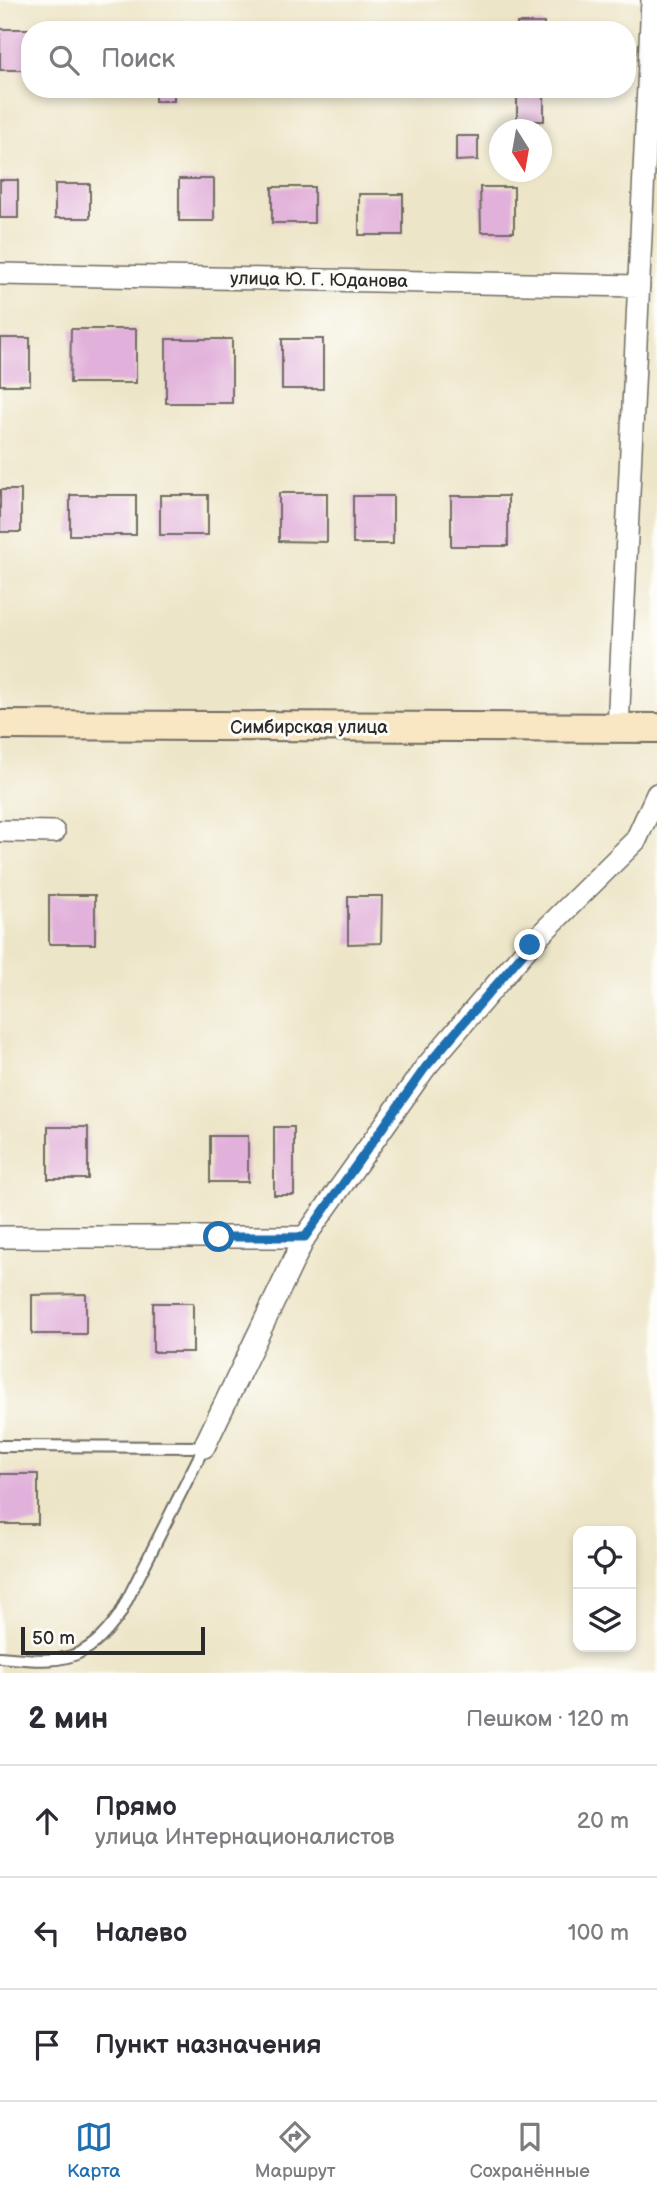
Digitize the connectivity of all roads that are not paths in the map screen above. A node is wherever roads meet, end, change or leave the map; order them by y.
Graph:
1 (652, 0) edge
2 (0, 274) edge
3 (639, 286) junction
4 (0, 724) edge
5 (657, 728) edge
6 (618, 729) junction
7 (657, 794) edge
8 (0, 831) edge
9 (54, 832) dead end
10 (0, 1237) edge
11 (305, 1237) junction
12 (0, 1446) edge
13 (204, 1447) junction
14 (0, 1657) edge

1 - 3 street
2 - 3 street, улица Ю. Г. Юданова
3 - 6 street
4 - 6 main road, Симбирская улица
5 - 6 main road, Симбирская улица
7 - 11 street
8 - 9 street
10 - 11 street
11 - 13 street
12 - 13 lane
13 - 14 lane

